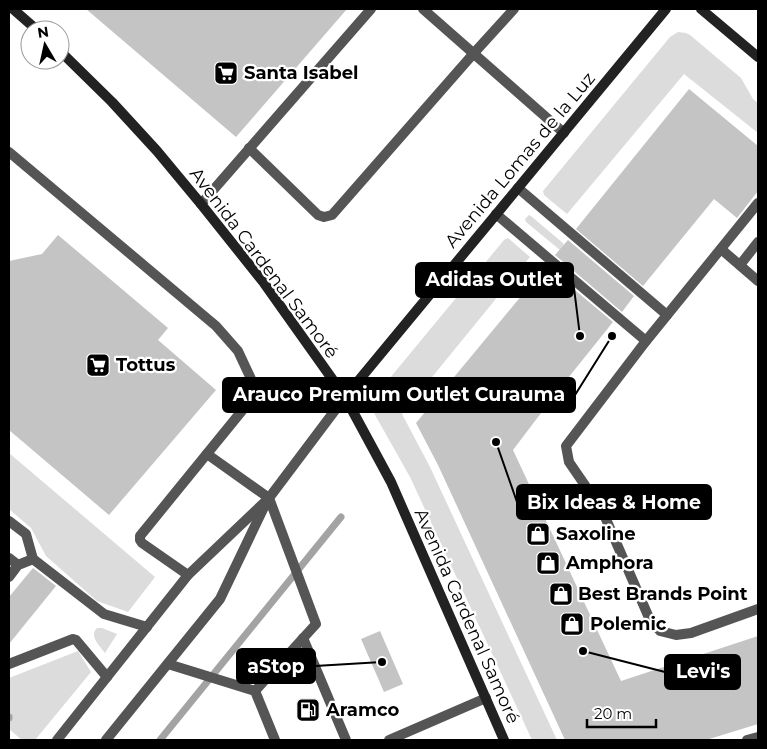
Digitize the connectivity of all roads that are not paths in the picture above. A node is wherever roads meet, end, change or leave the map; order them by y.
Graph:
1 (371, 9) edge
2 (423, 9) edge
3 (514, 9) edge
4 (666, 9) edge
5 (701, 9) edge
6 (12, 12) edge
7 (23, 20) edge
8 (474, 52) junction
9 (758, 57) edge
10 (70, 61) edge
11 (564, 133) junction
12 (249, 148) junction
13 (9, 152) edge
14 (518, 188) junction
15 (758, 203) edge
16 (201, 204) junction
17 (496, 214) junction
18 (758, 242) edge
19 (721, 249) junction
20 (740, 265) junction
21 (758, 280) edge
22 (668, 315) junction
23 (646, 341) junction
24 (345, 397) junction
25 (207, 454) junction
26 (269, 498) junction
27 (9, 520) edge
28 (9, 558) edge
29 (34, 559) junction
30 (18, 565) junction
31 (188, 575) junction
32 (9, 577) edge
33 (758, 609) edge
34 (147, 627) junction
35 (303, 638) junction
36 (9, 664) edge
37 (168, 664) junction
38 (107, 677) junction
39 (255, 691) junction
40 (486, 698) junction
41 (758, 737) edge
42 (57, 740) edge
43 (106, 740) edge
44 (275, 740) edge
45 (346, 740) edge
46 (389, 740) edge
47 (504, 740) edge
48 (747, 740) edge

1 - 12 street
2 - 8 street
3 - 8 street
4 - 11 main road, Avenida Lomas de la Luz
5 - 9 main road
6 - 7 main road
8 - 11 street
8 - 12 street
10 - 16 main road, Avenida Cardenal Samoré
11 - 14 main road, Avenida Lomas de la Luz
12 - 16 street
13 - 25 street
14 - 17 main road, Avenida Lomas de la Luz
14 - 22 street
15 - 19 street
16 - 24 main road, Avenida Cardenal Samoré
17 - 23 street
17 - 24 main road, Avenida Lomas de la Luz
18 - 20 street
19 - 20 street
19 - 22 street
20 - 21 street
22 - 23 street
23 - 33 street
24 - 26 street, Avenida Lomas de la Luz
24 - 40 main road, Avenida Cardenal Samoré
25 - 26 street
25 - 31 street
26 - 31 street, Avenida Lomas de la Luz
26 - 35 street
26 - 37 street, Avenida Lomas de la Luz
27 - 29 street
28 - 30 street
29 - 30 street
29 - 34 street
30 - 32 street
31 - 34 street, Avenida Lomas de la Luz
34 - 38 street, Avenida Lomas de la Luz
35 - 39 street
35 - 45 street
36 - 38 street
37 - 39 street
37 - 43 street, Avenida Lomas de la Luz
38 - 42 street, Avenida Lomas de la Luz
39 - 44 street
40 - 46 street
40 - 47 main road, Avenida Cardenal Samoré
41 - 48 street

